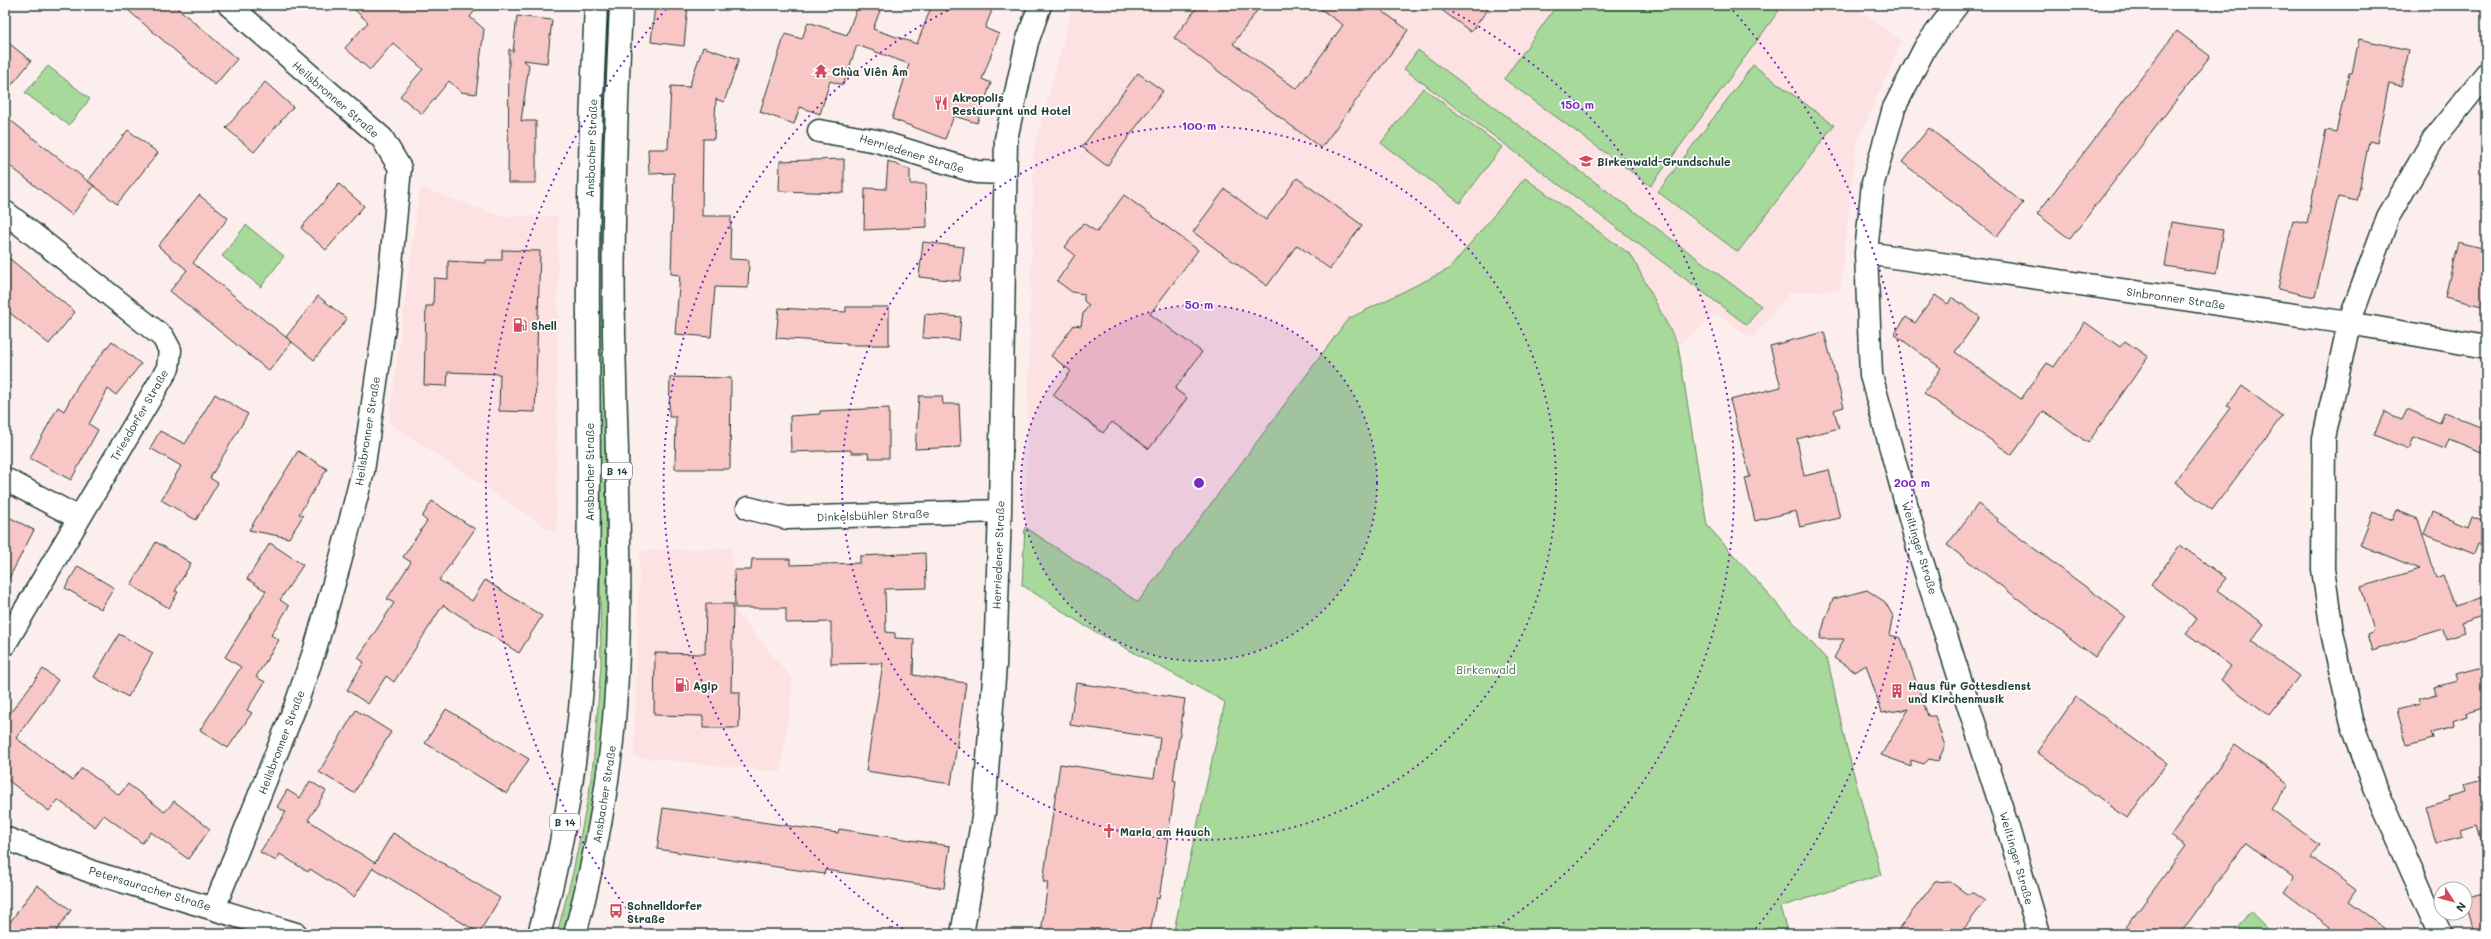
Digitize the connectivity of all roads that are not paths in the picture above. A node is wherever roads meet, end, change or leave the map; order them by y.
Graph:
1 (229, 5) edge
2 (596, 5) edge
3 (621, 5) edge
4 (1040, 5) edge
5 (1957, 5) edge
6 (2486, 74) edge
7 (819, 131) dead end
8 (1004, 173) junction
9 (5, 212) edge
10 (1866, 253) junction
11 (2349, 323) junction
12 (2486, 348) edge
13 (5, 480) edge
14 (748, 508) dead end
15 (1000, 511) junction
16 (79, 518) junction
17 (5, 644) edge
18 (5, 838) edge
19 (214, 908) junction
20 (296, 934) edge
21 (539, 934) edge
22 (576, 934) edge
23 (962, 934) edge
24 (2039, 934) edge
25 (2440, 934) edge

1 - 19 street, Heilsbronner Straße
2 - 21 street, Ansbacher Straße / B 14
3 - 22 street, Ansbacher Straße / B 14
4 - 8 street, Herriedener Straße
5 - 10 street, Weiltinger Straße
6 - 11 street
7 - 8 street, Herriedener Straße
8 - 15 street, Herriedener Straße
9 - 16 street, Triesdorfer Straße
10 - 11 street, Sinbronner Straße
10 - 24 street, Weiltinger Straße
11 - 12 street, Sinbronner Straße
11 - 25 street
13 - 16 street
14 - 15 street, Dinkelsbühler Straße
15 - 23 street, Herriedener Straße
16 - 17 street, Triesdorfer Straße
18 - 19 street, Petersauracher Straße
19 - 20 street, Petersauracher Straße

